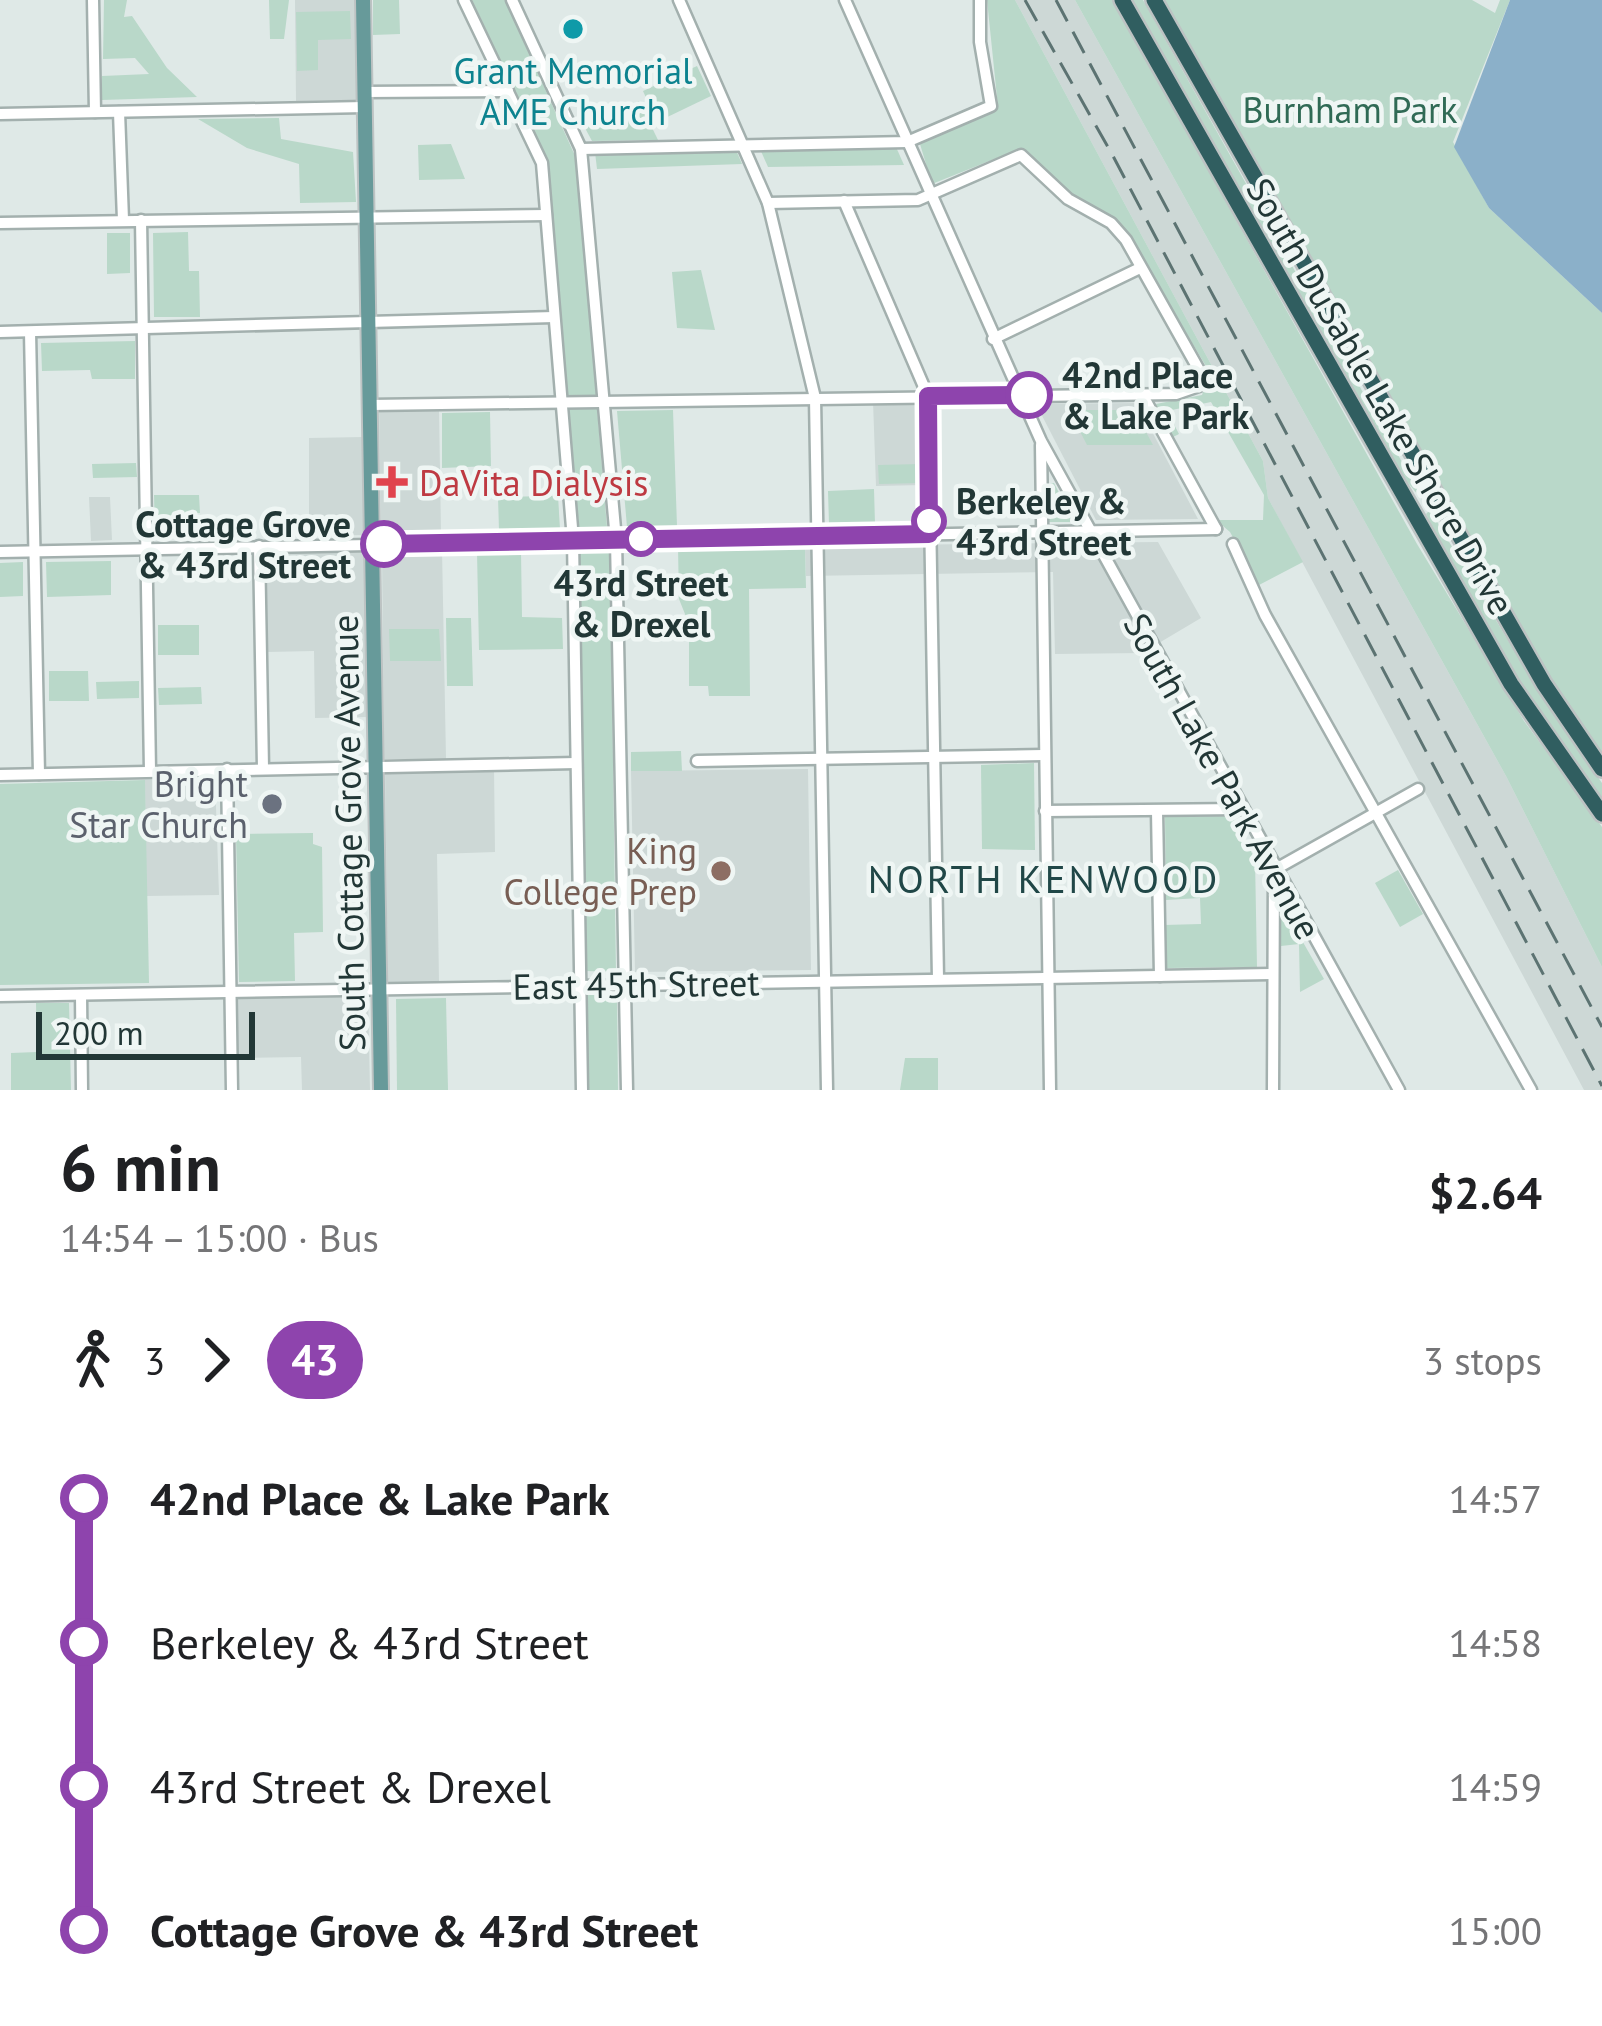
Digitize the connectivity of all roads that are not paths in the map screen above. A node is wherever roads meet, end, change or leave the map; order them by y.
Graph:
1 (93, 0) edge
2 (363, 0) edge
3 (464, 0) edge
4 (512, 0) edge
5 (679, 0) edge
6 (845, 0) edge
7 (980, 0) edge
8 (1122, 0) edge
9 (1154, 0) edge
10 (508, 91) junction
11 (365, 99) junction
12 (95, 112) junction
13 (118, 112) junction
14 (0, 114) edge
15 (907, 142) junction
16 (745, 145) junction
17 (581, 149) junction
18 (930, 195) junction
19 (844, 201) junction
20 (768, 203) junction
21 (546, 215) junction
22 (367, 217) junction
23 (123, 220) junction
24 (141, 220) junction
25 (0, 223) edge
26 (1140, 268) junction
27 (554, 317) junction
28 (369, 322) junction
29 (143, 329) junction
30 (0, 332) edge
31 (30, 332) junction
32 (994, 339) junction
33 (1142, 394) junction
34 (1018, 395) junction
35 (928, 396) junction
36 (815, 398) junction
37 (604, 401) junction
38 (561, 402) junction
39 (371, 404) junction
40 (1041, 442) junction
41 (1090, 531) junction
42 (1040, 532) junction
43 (929, 534) junction
44 (818, 536) junction
45 (573, 540) junction
46 (616, 540) junction
47 (373, 544) junction
48 (1233, 544) dead end
49 (259, 547) junction
50 (147, 549) junction
51 (34, 551) junction
52 (0, 552) edge
53 (1043, 755) junction
54 (933, 757) junction
55 (821, 759) junction
56 (698, 761) dead end
57 (576, 763) junction
58 (377, 765) junction
59 (263, 768) junction
60 (227, 769) junction
61 (1602, 769) edge
62 (151, 771) junction
63 (39, 774) junction
64 (0, 775) edge
65 (1418, 789) dead end
66 (1240, 809) junction
67 (1157, 811) junction
68 (1045, 812) junction
69 (1375, 813) junction
70 (1602, 814) edge
71 (1274, 870) junction
72 (1271, 974) junction
73 (1160, 976) junction
74 (1048, 977) junction
75 (938, 979) junction
76 (825, 981) junction
77 (580, 984) junction
78 (625, 984) junction
79 (380, 988) junction
80 (230, 992) junction
81 (81, 995) junction
82 (0, 996) edge
83 (82, 1090) edge
84 (232, 1090) edge
85 (382, 1090) edge
86 (582, 1090) edge
87 (627, 1090) edge
88 (827, 1090) edge
89 (1050, 1090) edge
90 (1273, 1090) edge
91 (1399, 1090) edge
92 (1531, 1090) edge

1 - 12 street
2 - 11 main road, South Cottage Grove Avenue
3 - 10 street
4 - 17 street
5 - 16 street
6 - 15 street, South Lake Park Avenue
7 - 15 street
8 - 70 highway, South DuSable Lake Shore Drive
9 - 61 highway, South DuSable Lake Shore Drive
10 - 11 street
10 - 21 street
11 - 13 street
11 - 22 main road, South Cottage Grove Avenue
12 - 13 street
12 - 14 street
13 - 23 street
15 - 16 street
15 - 18 street, South Lake Park Avenue
16 - 17 street
16 - 20 street
17 - 37 street
18 - 19 street
18 - 26 street
18 - 32 street, South Lake Park Avenue
19 - 20 street
19 - 35 street
20 - 36 street
21 - 22 street
21 - 27 street
22 - 24 street
22 - 28 main road, South Cottage Grove Avenue
23 - 24 street
23 - 25 street
24 - 29 street
26 - 32 street
26 - 33 street
27 - 28 street
27 - 38 street
28 - 29 street
28 - 39 main road, South Cottage Grove Avenue
29 - 31 street
29 - 50 street
30 - 31 street
31 - 51 street
32 - 34 street, South Lake Park Avenue
33 - 34 street
33 - 41 street
34 - 35 street
34 - 40 street, South Lake Park Avenue
35 - 36 street
35 - 43 street
36 - 37 street
36 - 44 street
37 - 38 street
37 - 46 street
38 - 39 street
38 - 45 street
39 - 47 main road, South Cottage Grove Avenue
40 - 41 street, South Lake Park Avenue
40 - 42 street
41 - 42 street
41 - 66 street, South Lake Park Avenue
42 - 43 street
42 - 53 street
43 - 44 street
43 - 54 street
44 - 46 street
44 - 55 street
45 - 46 street
45 - 47 street
45 - 57 street
46 - 78 street
47 - 49 street
47 - 58 main road, South Cottage Grove Avenue
48 - 69 street
49 - 50 street
49 - 59 street
50 - 51 street
50 - 62 street
51 - 52 street
51 - 63 street
53 - 54 street
53 - 68 street
54 - 55 street
54 - 75 street
55 - 56 street
55 - 76 street
57 - 58 street
57 - 77 street
58 - 59 street
58 - 79 main road, South Cottage Grove Avenue
59 - 60 street
60 - 62 street
60 - 80 street
62 - 63 street
63 - 64 street
65 - 69 street
66 - 67 street
66 - 71 street, South Lake Park Avenue
67 - 68 street
67 - 73 street
68 - 74 street
69 - 71 street
69 - 92 street
71 - 72 street
71 - 91 street, South Lake Park Avenue
72 - 73 street, East 45th Street
72 - 90 street
73 - 74 street, East 45th Street
74 - 75 street, East 45th Street
74 - 89 street
75 - 76 street, East 45th Street
76 - 78 street, East 45th Street
76 - 88 street
77 - 78 street, East 45th Street
77 - 79 street, East 45th Street
77 - 86 street
78 - 87 street
79 - 80 street, East 45th Street
79 - 85 main road, South Cottage Grove Avenue
80 - 81 street, East 45th Street
80 - 84 street
81 - 82 street, East 45th Street
81 - 83 street

